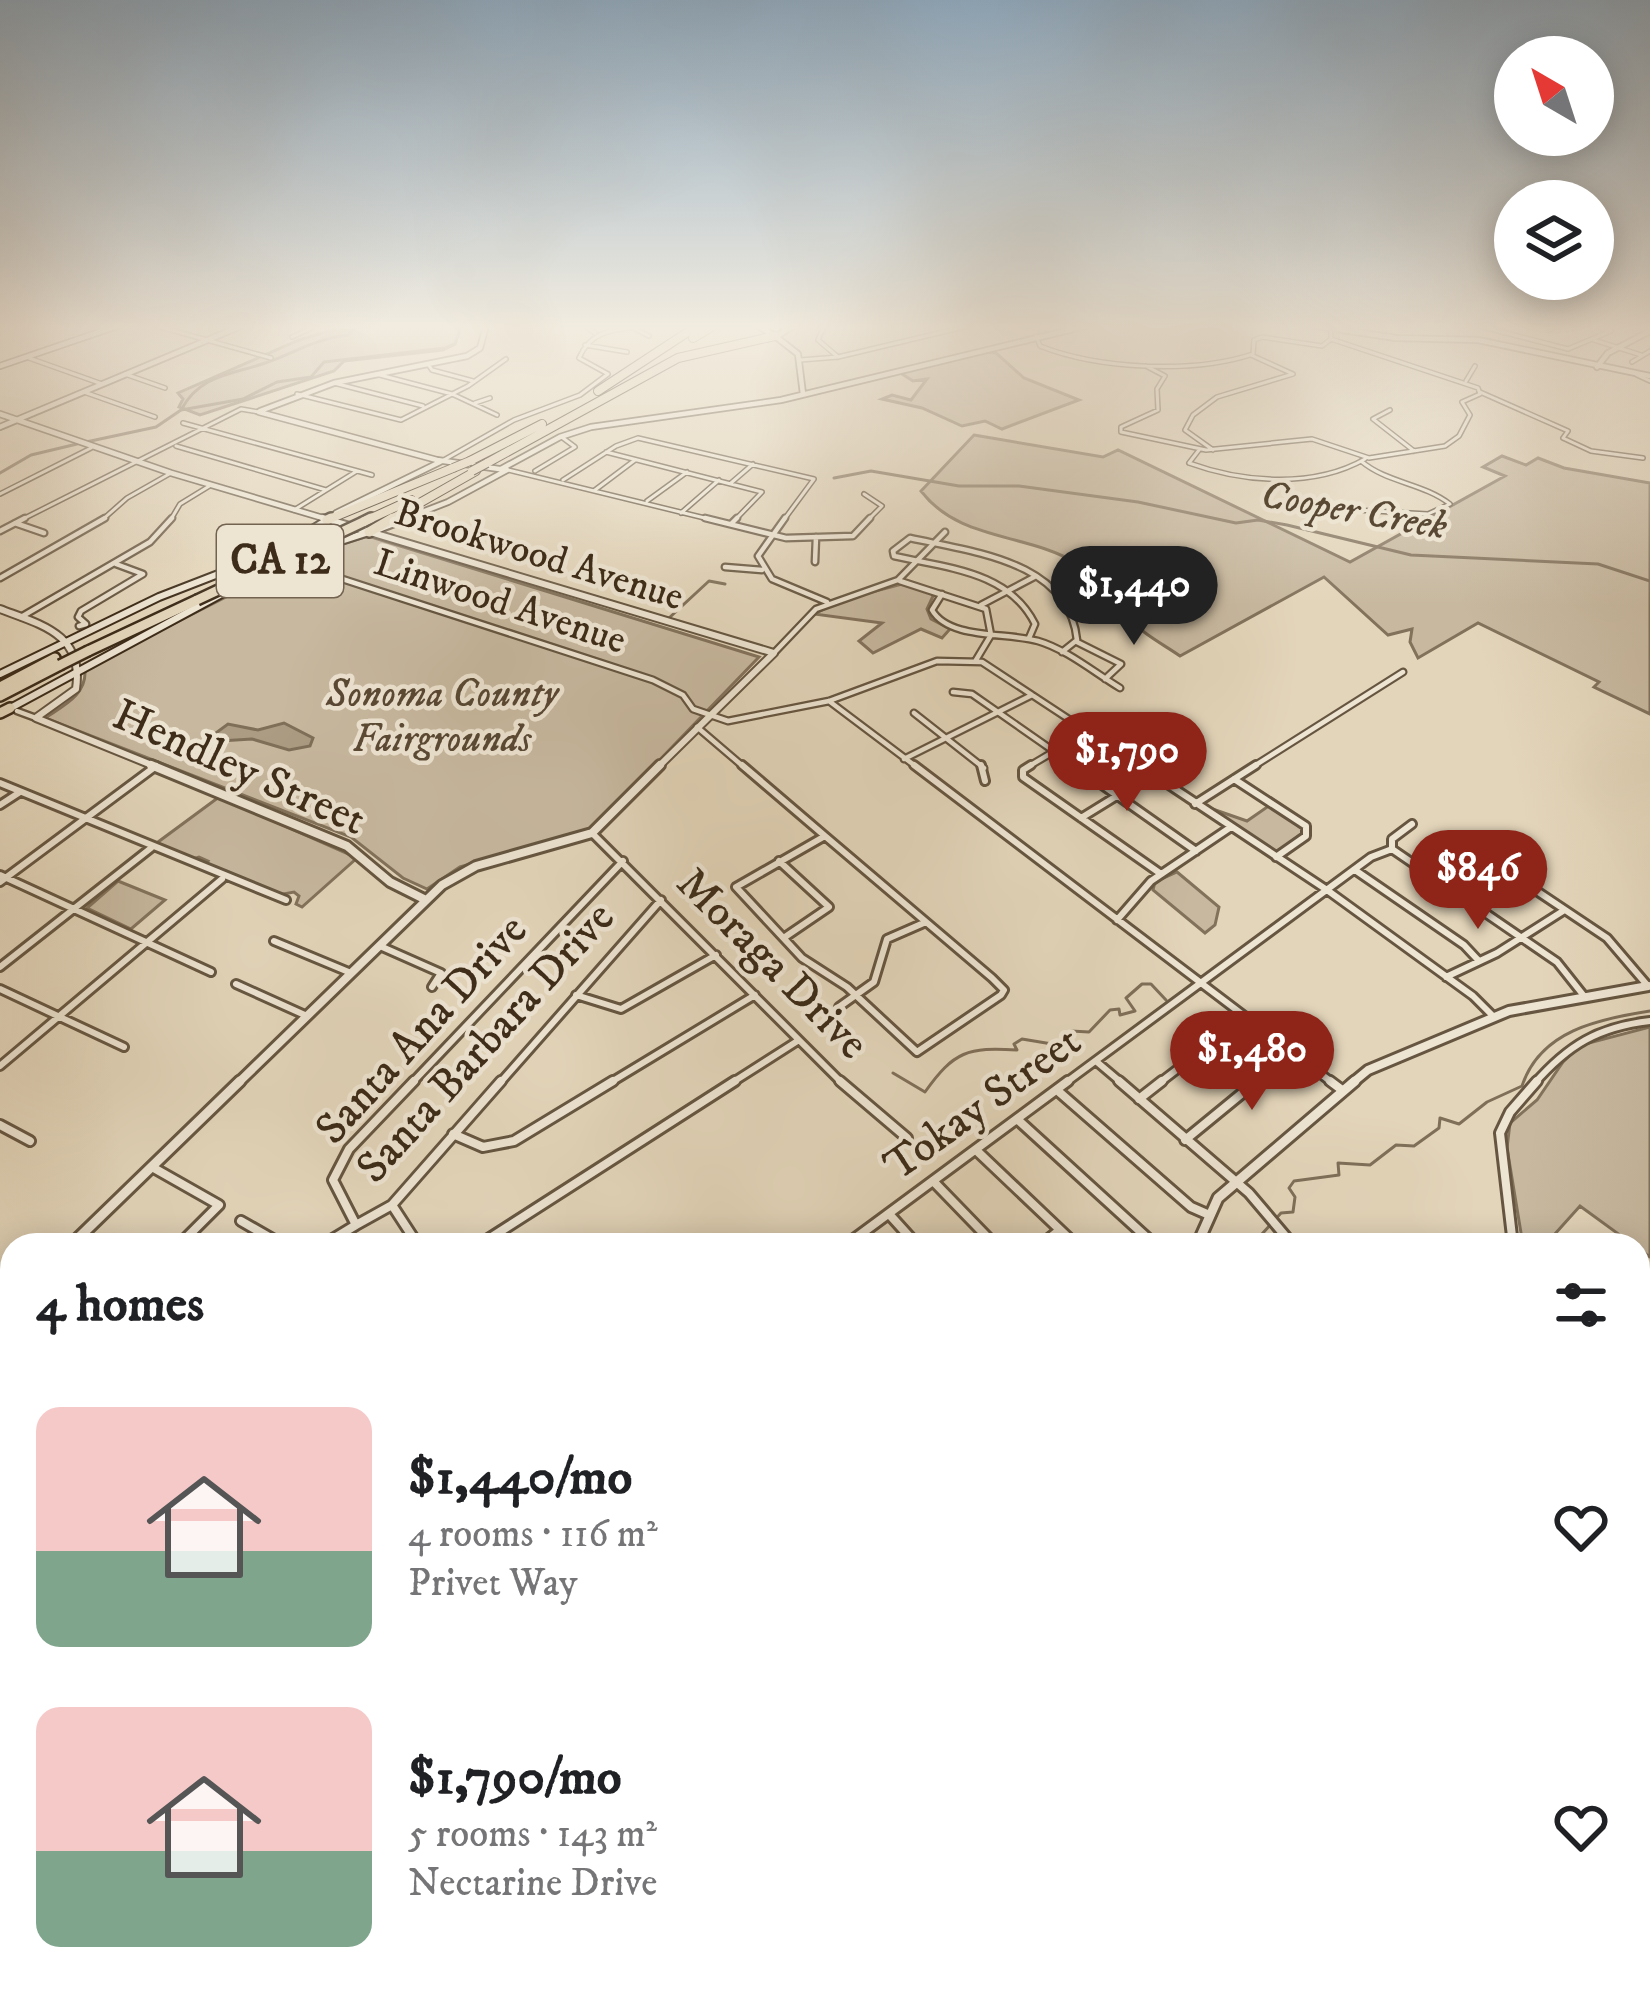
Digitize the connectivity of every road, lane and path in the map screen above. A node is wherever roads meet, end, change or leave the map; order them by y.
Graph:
1 (222, 419) edge
2 (287, 419) edge
3 (515, 419) edge
4 (552, 419) edge
5 (568, 419) edge
6 (658, 419) edge
7 (1137, 419) edge
8 (1191, 419) edge
9 (1374, 419) edge
10 (1468, 419) edge
11 (1547, 419) edge
12 (15, 420) joint
13 (183, 424) dead end
14 (0, 427) edge
15 (205, 428) junction
16 (571, 434) junction
17 (563, 438) junction
18 (172, 445) junction
19 (91, 448) junction
20 (1199, 450) junction
21 (1214, 450) junction
22 (606, 452) junction
23 (1414, 452) junction
24 (1369, 458) junction
25 (1643, 458) dead end
26 (635, 460) junction
27 (1361, 460) junction
28 (442, 461) junction
29 (136, 462) junction
30 (753, 464) junction
31 (474, 466) junction
32 (457, 468) junction
33 (504, 470) junction
34 (357, 471) junction
35 (687, 472) junction
36 (171, 473) junction
37 (532, 473) junction
38 (372, 475) dead end
39 (563, 480) junction
40 (718, 480) junction
41 (731, 483) junction
42 (211, 485) junction
43 (326, 490) junction
44 (595, 490) junction
45 (0, 494) edge
46 (864, 494) dead end
47 (646, 501) dead end
48 (294, 509) junction
49 (1356, 511) dead end
50 (681, 513) junction
51 (327, 520) junction
52 (15, 524) junction
53 (362, 524) junction
54 (729, 525) junction
55 (0, 531) edge
56 (945, 532) dead end
57 (44, 533) dead end
58 (769, 536) junction
59 (817, 537) junction
60 (931, 544) junction
61 (287, 561) junction
62 (815, 562) dead end
63 (916, 562) junction
64 (115, 563) junction
65 (725, 567) dead end
66 (763, 570) junction
67 (1038, 575) junction
68 (0, 578) edge
69 (898, 580) junction
70 (178, 589) junction
71 (1011, 590) junction
72 (942, 594) junction
73 (212, 601) junction
74 (827, 602) junction
75 (981, 605) junction
76 (0, 609) edge
77 (21, 617) junction
78 (80, 626) dead end
79 (991, 632) junction
80 (1029, 638) junction
81 (65, 640) junction
82 (1076, 642) junction
83 (1062, 652) junction
84 (774, 653) junction
85 (976, 660) junction
86 (58, 662) junction
87 (79, 668) junction
88 (1402, 672) dead end
89 (0, 674) edge
90 (1105, 679) junction
91 (0, 687) edge
92 (1120, 688) dead end
93 (952, 692) dead end
94 (1032, 694) junction
95 (0, 696) edge
96 (829, 701) junction
97 (7, 711) edge
98 (996, 712) junction
99 (914, 713) dead end
100 (711, 715) junction
101 (36, 718) junction
102 (697, 728) junction
103 (943, 738) junction
104 (1054, 752) junction
105 (904, 759) junction
106 (157, 766) junction
107 (1151, 775) junction
108 (1234, 779) junction
109 (985, 781) dead end
110 (0, 783) edge
111 (20, 792) junction
112 (1117, 796) junction
113 (1195, 804) junction
114 (0, 806) edge
115 (1081, 818) junction
116 (83, 819) junction
117 (1412, 824) dead end
118 (1231, 827) junction
119 (592, 833) junction
120 (825, 836) junction
121 (151, 848) junction
122 (1392, 849) junction
123 (1196, 851) junction
124 (1276, 857) junction
125 (1486, 857) dead end
126 (623, 861) junction
127 (779, 861) junction
128 (1354, 869) junction
129 (1161, 874) junction
130 (2, 878) edge
131 (224, 878) junction
132 (1327, 890) junction
133 (286, 900) dead end
134 (426, 900) junction
135 (661, 900) junction
136 (74, 909) junction
137 (1564, 910) junction
138 (1117, 920) junction
139 (926, 922) junction
140 (784, 937) junction
141 (1523, 937) junction
142 (274, 941) dead end
143 (147, 943) junction
144 (380, 946) junction
145 (716, 955) junction
146 (1478, 960) junction
147 (0, 967) edge
148 (211, 972) dead end
149 (351, 973) junction
150 (1446, 976) junction
151 (236, 984) dead end
152 (1202, 984) junction
153 (1648, 986) edge
154 (432, 987) dead end
155 (0, 989) edge
156 (576, 995) junction
157 (755, 995) junction
158 (856, 996) junction
159 (1584, 996) junction
160 (839, 1007) dead end
161 (307, 1016) junction
162 (1493, 1016) junction
163 (57, 1018) junction
164 (1244, 1018) junction
165 (1650, 1021) edge
166 (799, 1040) junction
167 (124, 1047) dead end
168 (1291, 1053) junction
169 (1096, 1062) junction
170 (0, 1066) edge
171 (1342, 1090) junction
172 (1058, 1091) junction
173 (1139, 1099) junction
174 (1018, 1120) junction
175 (0, 1125) edge
176 (453, 1133) junction
177 (907, 1138) dead end
178 (1185, 1140) junction
179 (30, 1141) dead end
180 (976, 1150) junction
181 (152, 1167) junction
182 (934, 1182) junction
183 (1236, 1182) junction
184 (392, 1204) junction
185 (889, 1214) junction
186 (1207, 1214) junction
187 (242, 1222) dead end
188 (356, 1225) junction
189 (1060, 1230) junction
190 (83, 1233) edge
191 (191, 1233) edge
192 (262, 1233) edge
193 (343, 1233) edge
194 (410, 1233) edge
195 (498, 1233) edge
196 (863, 1233) edge
197 (906, 1233) edge
198 (983, 1233) edge
199 (1056, 1233) edge
200 (1063, 1233) edge
201 (1142, 1233) edge
202 (1201, 1233) edge
203 (1279, 1233) edge
204 (1513, 1233) edge

1 - 15 street
2 - 28 street
3 - 28 street
4 - 31 highway, CA 12
5 - 31 highway, bridge
6 - 16 street
7 - 20 street
8 - 21 street
9 - 23 street
10 - 23 street
11 - 25 street
12 - 14 street
12 - 19 street, Brookwood Avenue
13 - 15 street
15 - 18 street
15 - 34 street
16 - 17 street
16 - 33 street
17 - 33 street
17 - 37 street
18 - 29 street
18 - 43 street
19 - 29 street, Brookwood Avenue
19 - 45 street
20 - 21 street
20 - 27 street
21 - 24 street
22 - 26 street
22 - 30 street
22 - 39 street
23 - 24 street
24 - 27 street
26 - 35 street
26 - 44 street
27 - 49 street
28 - 33 street
28 - 51 street
29 - 36 street, Brookwood Avenue
29 - 52 street
30 - 41 street
30 - 58 street
31 - 32 highway, CA 12, bridge
31 - 53 highway
32 - 51 highway
32 - 53 highway, CA 12
33 - 37 street
33 - 53 street
34 - 38 street
34 - 43 street
35 - 40 street
35 - 47 street
36 - 42 street, Brookwood Avenue
36 - 68 street
37 - 39 street
39 - 44 street
40 - 41 street
40 - 50 street
41 - 54 street
42 - 48 street, Brookwood Avenue
42 - 64 street
43 - 48 street
44 - 50 street
46 - 59 street
48 - 51 street, Brookwood Avenue
50 - 54 street
51 - 53 street, Brookwood Avenue
51 - 70 street
52 - 55 street
52 - 57 street
53 - 61 street
53 - 84 street, Brookwood Avenue
53 - 86 highway, CA 12, bridge
54 - 58 street
56 - 60 street
58 - 59 street
58 - 66 street
59 - 62 street
60 - 63 street
60 - 63 street
60 - 67 street
61 - 73 street
61 - 100 street, Linwood Avenue
63 - 69 street
63 - 71 street
64 - 77 street
64 - 78 street
65 - 66 street
66 - 74 street
67 - 71 street
67 - 82 street
69 - 72 street
69 - 74 street
70 - 73 street
70 - 81 street
71 - 75 street
71 - 80 street
72 - 75 street
72 - 79 street
73 - 87 street
74 - 84 street
75 - 79 street
76 - 77 street
77 - 81 street
79 - 80 street
79 - 85 street
80 - 83 street
81 - 87 street
81 - 89 street
82 - 83 street
82 - 90 street
83 - 90 street
84 - 100 street
85 - 94 street
85 - 96 street, Linwood Avenue
86 - 91 highway, CA 12
86 - 95 highway, CA 12
87 - 97 street
87 - 101 street
88 - 108 street
90 - 92 street
93 - 98 street
94 - 98 street
94 - 107 street
96 - 100 street, Linwood Avenue
96 - 105 street
97 - 101 street, Hendley Street
98 - 103 street
98 - 104 street
99 - 103 street
100 - 102 street
101 - 106 street, Hendley Street
102 - 119 street
102 - 120 street
103 - 105 street
103 - 109 street
104 - 112 street
104 - 115 street
105 - 138 street
106 - 116 street
106 - 134 street, Hendley Street
107 - 112 street
107 - 113 street
108 - 113 street
108 - 124 street
110 - 111 street
111 - 114 street
111 - 116 street
112 - 115 street
112 - 123 street
113 - 118 street
115 - 129 street
116 - 121 street
116 - 130 street
117 - 122 street
118 - 123 street
118 - 124 street
119 - 126 street, Moraga Drive
119 - 134 street
120 - 127 street
120 - 139 street
121 - 131 street
121 - 136 street
122 - 128 street, Tokay Street
122 - 141 street
123 - 129 street
124 - 132 street
125 - 137 street
126 - 135 street, Moraga Drive
126 - 188 street, Santa Ana Drive
127 - 140 street
127 - 140 street
128 - 132 street, Tokay Street
128 - 146 street
129 - 138 street
130 - 136 street
131 - 133 street
131 - 143 street
132 - 150 street
132 - 152 street, Tokay Street
134 - 144 street
135 - 145 street, Moraga Drive
135 - 156 street, Santa Barbara Drive
136 - 143 street
136 - 147 street
137 - 141 street
137 - 153 street
138 - 152 street
139 - 158 street
139 - 158 street
140 - 158 street
141 - 146 street
141 - 159 street
142 - 149 street
143 - 148 street
143 - 163 street
144 - 149 street
144 - 154 street
145 - 156 street
145 - 157 street, Moraga Drive
146 - 150 street
149 - 161 street
150 - 162 street
151 - 161 street
152 - 164 street
152 - 169 street, Tokay Street
153 - 159 street
155 - 163 street
156 - 176 street, Santa Barbara Drive
157 - 166 street, Moraga Drive
157 - 176 street
158 - 160 street
159 - 162 street
161 - 181 street
162 - 171 street
163 - 167 street
163 - 170 street
164 - 168 street
164 - 173 street
165 - 204 street
166 - 177 street, Moraga Drive
166 - 195 street
168 - 171 street
168 - 178 street
169 - 172 street, Tokay Street
169 - 173 street
171 - 183 street
172 - 174 street, Tokay Street
172 - 186 street
173 - 178 street
174 - 180 street, Tokay Street
174 - 201 street
175 - 179 street
176 - 184 street, Santa Barbara Drive
178 - 183 street
180 - 182 street, Tokay Street
180 - 189 street
181 - 190 street
181 - 191 street
182 - 185 street, Tokay Street
182 - 198 street
183 - 186 street
183 - 203 street
184 - 188 street, Santa Barbara Drive
184 - 194 street
185 - 196 street, Tokay Street
185 - 197 street
186 - 202 street
187 - 192 street
188 - 193 street
189 - 199 street
189 - 200 street

